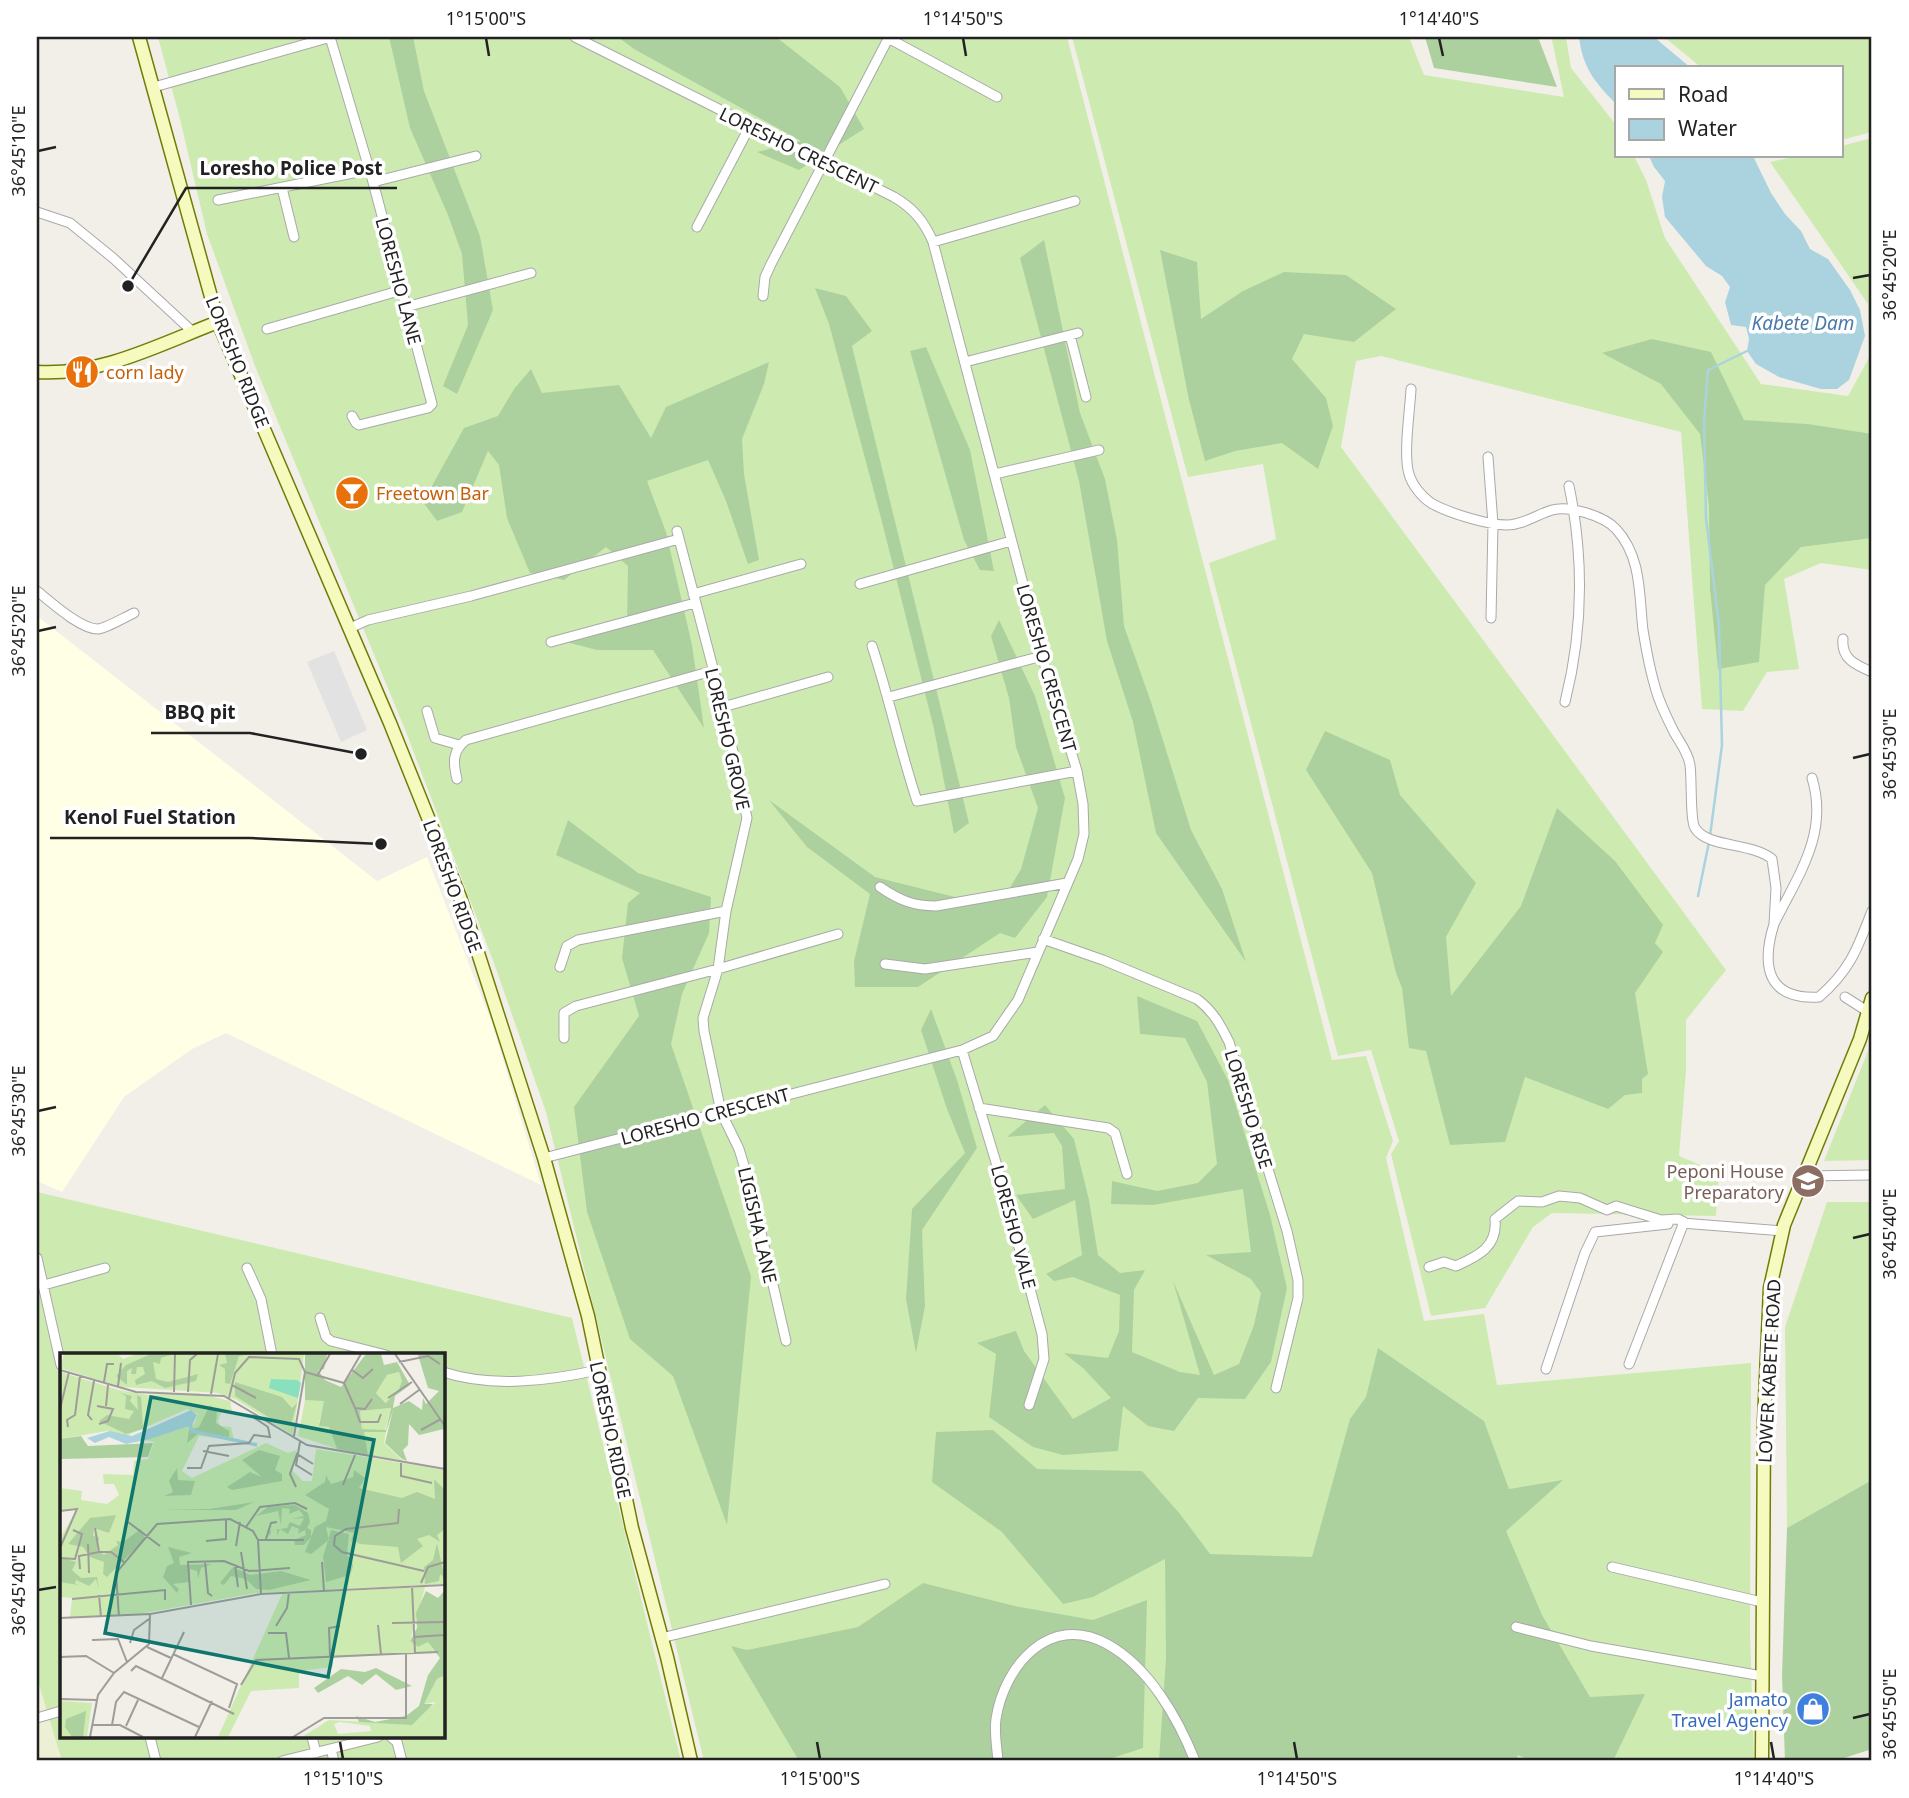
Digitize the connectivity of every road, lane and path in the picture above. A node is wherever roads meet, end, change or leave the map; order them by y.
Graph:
1 (139, 37) edge
2 (330, 37) edge
3 (582, 38) edge
4 (889, 38) edge
5 (154, 87) junction
6 (997, 97) dead end
7 (750, 126) junction
8 (476, 156) dead end
9 (823, 162) junction
10 (368, 170) junction
11 (373, 183) junction
12 (282, 188) junction
13 (218, 200) dead end
14 (1074, 201) dead end
15 (37, 212) edge
16 (697, 228) dead end
17 (294, 237) dead end
18 (933, 242) junction
19 (531, 273) dead end
20 (402, 290) junction
21 (764, 296) dead end
22 (406, 307) junction
23 (218, 322) junction
24 (267, 329) dead end
25 (193, 332) junction
26 (965, 362) junction
27 (37, 372) edge
28 (1411, 389) dead end
29 (1086, 397) dead end
30 (352, 416) dead end
31 (1099, 450) dead end
32 (1488, 457) dead end
33 (995, 474) junction
34 (1569, 486) dead end
35 (1575, 511) junction
36 (1493, 524) junction
37 (1012, 541) junction
38 (801, 564) dead end
39 (860, 584) dead end
40 (37, 591) edge
41 (694, 599) junction
42 (135, 613) dead end
43 (1491, 618) dead end
44 (350, 628) junction
45 (1843, 639) dead end
46 (551, 642) dead end
47 (872, 646) dead end
48 (1042, 656) junction
49 (712, 671) junction
50 (1872, 672) edge
51 (828, 677) dead end
52 (889, 697) junction
53 (1565, 702) dead end
54 (723, 707) junction
55 (427, 711) dead end
56 (459, 745) junction
57 (1077, 771) junction
58 (1812, 778) dead end
59 (457, 779) dead end
60 (1067, 883) junction
61 (880, 887) dead end
62 (726, 911) junction
63 (1872, 911) edge
64 (1774, 923) junction
65 (838, 934) dead end
66 (1043, 939) junction
67 (1038, 952) junction
68 (885, 964) dead end
69 (560, 967) dead end
70 (718, 969) junction
71 (1838, 992) junction
72 (1872, 998) edge
73 (1867, 1012) junction
74 (564, 1038) dead end
75 (962, 1050) junction
76 (979, 1108) junction
77 (721, 1112) junction
78 (544, 1158) junction
79 (1128, 1174) dead end
80 (1872, 1175) edge
81 (1803, 1176) junction
82 (1684, 1222) junction
83 (1782, 1231) junction
84 (37, 1258) edge
85 (1429, 1267) dead end
86 (105, 1268) dead end
87 (247, 1268) dead end
88 (44, 1285) junction
89 (320, 1318) dead end
90 (786, 1341) dead end
91 (272, 1353) edge
92 (378, 1353) edge
93 (60, 1360) edge
94 (1629, 1364) dead end
95 (1546, 1369) dead end
96 (598, 1370) junction
97 (444, 1372) edge
98 (1276, 1388) dead end
99 (1029, 1405) dead end
100 (1612, 1567) dead end
101 (885, 1584) dead end
102 (1762, 1602) junction
103 (1517, 1627) dead end
104 (661, 1638) junction
105 (1762, 1676) junction
106 (60, 1711) edge
107 (37, 1718) edge
108 (150, 1738) edge
109 (312, 1738) edge
110 (375, 1738) edge
111 (392, 1738) edge
112 (331, 1749) junction
113 (316, 1753) junction
114 (156, 1761) edge
115 (282, 1761) edge
116 (334, 1761) edge
117 (402, 1761) edge
118 (691, 1761) edge
119 (998, 1761) edge
120 (1195, 1761) edge
121 (1762, 1761) edge

1 - 5 main road, LORESHO RIDGE
2 - 5 street
2 - 10 street, LORESHO LANE
3 - 7 street, LORESHO CRESCENT
4 - 6 street
4 - 9 street
5 - 23 main road, LORESHO RIDGE
7 - 9 street, LORESHO CRESCENT
7 - 16 street
8 - 11 street
9 - 18 street, LORESHO CRESCENT
9 - 21 street
10 - 11 street, LORESHO LANE
10 - 12 street
11 - 20 street, LORESHO LANE
12 - 13 street
12 - 17 street
14 - 18 street
15 - 25 street
18 - 26 street, LORESHO CRESCENT
19 - 22 street
20 - 22 street, LORESHO LANE
20 - 24 street
22 - 30 street, LORESHO LANE
23 - 25 main road
23 - 44 main road, LORESHO RIDGE
25 - 27 main road
26 - 29 street
26 - 33 street, LORESHO CRESCENT
28 - 36 street
31 - 33 street
32 - 36 street
33 - 37 street, LORESHO CRESCENT
34 - 35 street
35 - 36 street
35 - 53 street
35 - 64 street
36 - 43 street
37 - 39 street
37 - 48 street, LORESHO CRESCENT
38 - 41 street
40 - 42 street
41 - 44 street, LORESHO GROVE
41 - 46 street
41 - 49 street, LORESHO GROVE
44 - 78 main road, LORESHO RIDGE
45 - 50 street
47 - 52 street
48 - 52 street
48 - 57 street, LORESHO CRESCENT
49 - 54 street, LORESHO GROVE
49 - 56 street
51 - 54 street
52 - 57 street
54 - 62 street, LORESHO GROVE
55 - 56 street
56 - 59 street
57 - 60 street, LORESHO CRESCENT
58 - 64 street
60 - 61 street
60 - 66 street, LORESHO CRESCENT
62 - 69 street
62 - 70 street, LORESHO GROVE
63 - 71 street
64 - 71 street
65 - 70 street
66 - 67 street, LORESHO CRESCENT
66 - 98 street, LORESHO RISE
67 - 68 street
67 - 75 street, LORESHO CRESCENT
70 - 74 street
70 - 77 street, LORESHO GROVE
71 - 73 street
72 - 73 main road, LOWER KABETE ROAD
73 - 81 main road, LOWER KABETE ROAD
75 - 76 street, LORESHO VALE
75 - 77 street, LORESHO CRESCENT
76 - 79 street
76 - 99 street, LORESHO VALE
77 - 78 street, LORESHO CRESCENT
77 - 90 street, LIGISHA LANE
78 - 96 main road, LORESHO RIDGE
80 - 81 street
81 - 83 main road, LOWER KABETE ROAD
82 - 83 street
82 - 85 street
82 - 94 street
82 - 95 street
83 - 102 main road, LOWER KABETE ROAD
84 - 88 street
86 - 88 street
87 - 91 street
88 - 93 street
89 - 92 street
96 - 97 street
96 - 104 main road, LORESHO RIDGE
100 - 102 street
101 - 104 street
102 - 105 main road, LOWER KABETE ROAD
103 - 105 street
104 - 118 main road, LORESHO RIDGE
105 - 121 main road, LOWER KABETE ROAD
106 - 107 street
108 - 114 street
109 - 113 street
110 - 112 street
111 - 117 street
112 - 113 street
112 - 116 street
113 - 115 street
119 - 120 street

